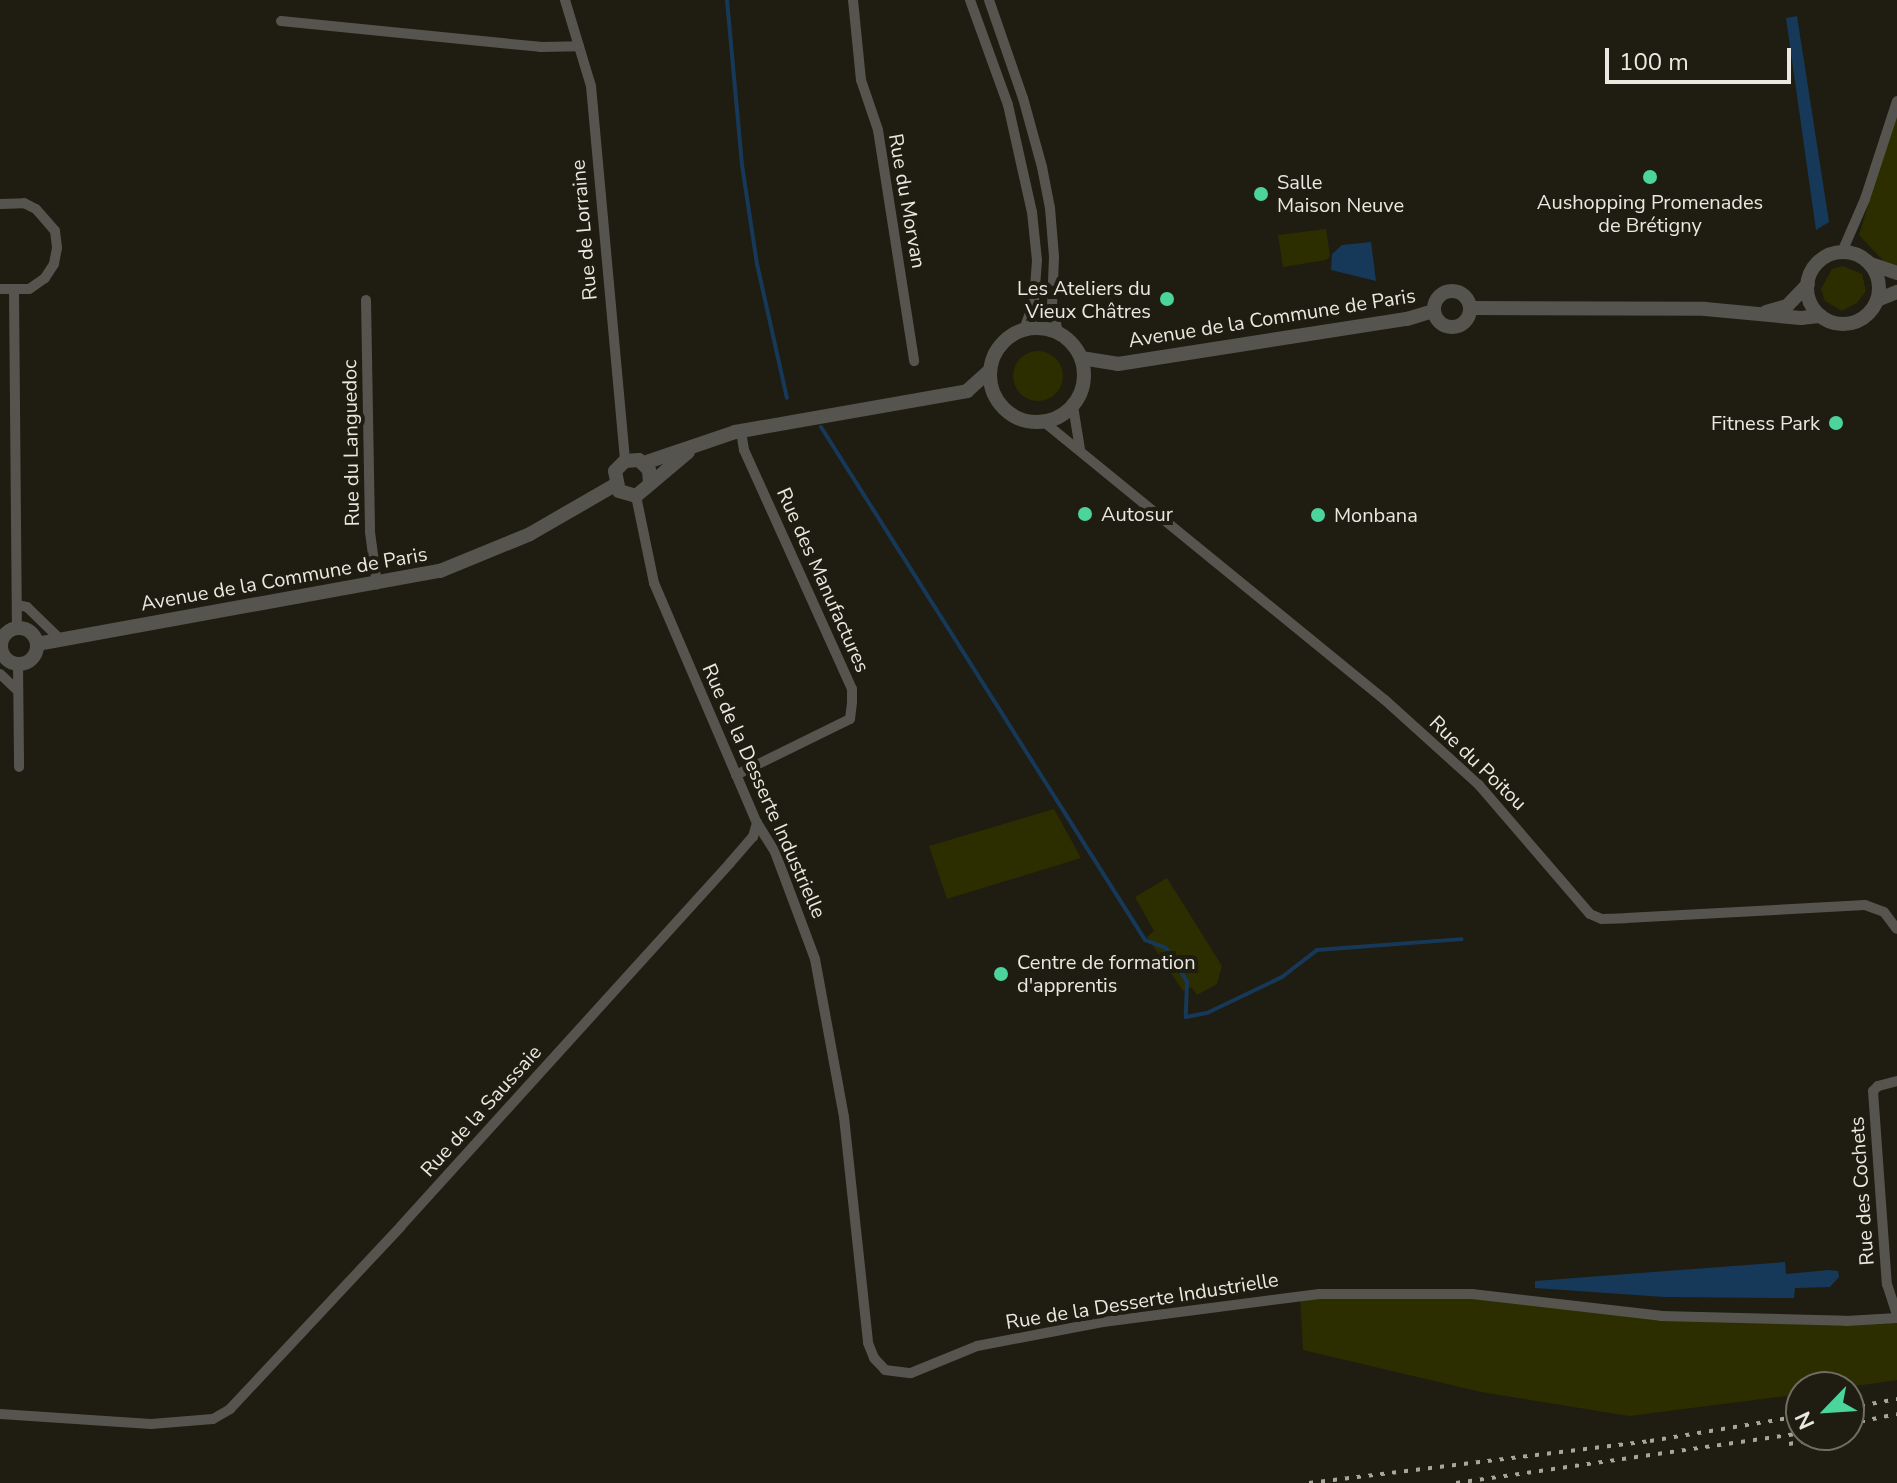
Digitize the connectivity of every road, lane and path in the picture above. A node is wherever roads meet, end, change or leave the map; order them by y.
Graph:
1 (565, 0) edge
2 (853, 0) edge
3 (970, 0) edge
4 (989, 0) edge
5 (281, 21) dead end
6 (579, 46) junction
7 (1897, 101) edge
8 (0, 204) edge
9 (1842, 252) junction
10 (1869, 263) junction
11 (1897, 273) edge
12 (1808, 284) junction
13 (0, 289) edge
14 (14, 292) junction
15 (1897, 292) edge
16 (366, 300) dead end
17 (1877, 300) junction
18 (1470, 308) junction
19 (1433, 311) junction
20 (1762, 313) junction
21 (1821, 316) junction
22 (1024, 330) junction
23 (1058, 333) junction
24 (1081, 358) junction
25 (914, 361) dead end
26 (1118, 364) junction
27 (990, 370) junction
28 (1084, 381) junction
29 (967, 391) junction
30 (997, 400) junction
31 (1073, 406) junction
32 (1044, 422) junction
33 (741, 430) junction
34 (697, 443) junction
35 (1080, 449) junction
36 (625, 461) junction
37 (644, 463) junction
38 (650, 484) junction
39 (615, 485) junction
40 (636, 496) junction
41 (377, 585) junction
42 (17, 605) junction
43 (17, 627) junction
44 (60, 639) junction
45 (37, 644) junction
46 (0, 647) edge
47 (18, 664) junction
48 (0, 674) edge
49 (18, 691) junction
50 (19, 767) dead end
51 (736, 775) junction
52 (757, 823) junction
53 (1897, 929) edge
54 (1897, 1081) edge
55 (1897, 1316) edge
56 (0, 1414) edge

1 - 6 street, Rue de Lorraine
2 - 25 street, Rue du Morvan
3 - 22 street
4 - 23 street
5 - 6 street
6 - 36 street, Rue de Lorraine
7 - 9 street
8 - 14 street
9 - 10 street
9 - 12 street
10 - 11 street
10 - 17 street
12 - 20 street
12 - 21 street
13 - 14 street
14 - 42 street
15 - 17 street
16 - 41 street, Rue du Languedoc
17 - 21 street
18 - 19 street
18 - 19 street
18 - 20 street
19 - 26 street, Avenue de la Commune de Paris
20 - 21 street
22 - 23 street
22 - 27 street
23 - 24 street
24 - 26 street, Avenue de la Commune de Paris
24 - 28 street
26 - 28 street, Avenue de la Commune de Paris
27 - 29 street
27 - 30 street
28 - 31 street
29 - 30 street
29 - 33 street
30 - 32 street
31 - 32 street
31 - 35 street
32 - 35 street, Rue du Poitou
33 - 34 street
33 - 51 street, Rue des Manufactures
34 - 37 street
34 - 38 street
35 - 53 street, Rue du Poitou
36 - 37 street
36 - 39 street
37 - 38 street
38 - 40 street
39 - 40 street
39 - 41 street, Avenue de la Commune de Paris
40 - 51 street, Rue de la Desserte Industrielle
41 - 44 street, Avenue de la Commune de Paris
42 - 43 street
42 - 44 street
43 - 45 street
43 - 46 street
44 - 45 street, Avenue de la Commune de Paris
45 - 47 street
46 - 47 street
47 - 49 street
48 - 49 street
49 - 50 street
51 - 52 street, Rue de la Desserte Industrielle
52 - 55 street, Rue de la Desserte Industrielle
52 - 56 street, Rue de la Saussaie
54 - 55 street, Rue des Cochets

